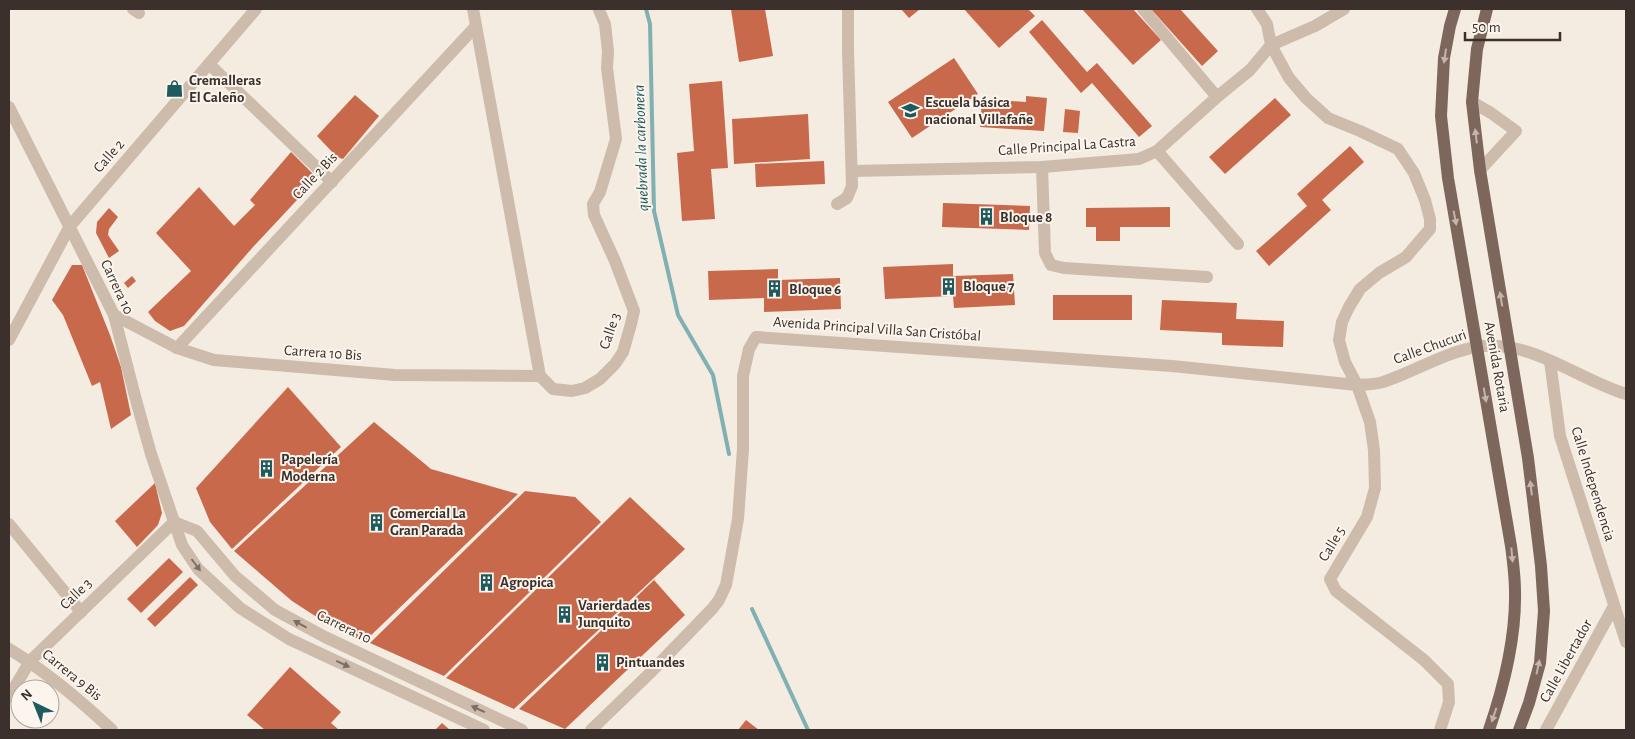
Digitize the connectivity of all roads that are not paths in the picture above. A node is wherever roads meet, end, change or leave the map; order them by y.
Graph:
1 (256, 9) edge
2 (473, 9) edge
3 (848, 9) edge
4 (1143, 9) edge
5 (1257, 9) edge
6 (1344, 9) edge
7 (1455, 9) edge
8 (1487, 9) edge
9 (599, 10) dead end
10 (476, 26) junction
11 (1272, 45) junction
12 (209, 64) junction
13 (1217, 97) junction
14 (1472, 102) junction
15 (9, 107) edge
16 (1157, 150) junction
17 (1042, 167) junction
18 (1480, 170) junction
19 (852, 171) junction
20 (332, 182) junction
21 (837, 204) dead end
22 (70, 226) junction
23 (1238, 244) dead end
24 (1208, 277) dead end
25 (114, 315) junction
26 (9, 340) edge
27 (1477, 347) junction
28 (1509, 347) junction
29 (177, 348) junction
30 (1550, 361) junction
31 (540, 376) junction
32 (1357, 385) junction
33 (1626, 394) edge
34 (174, 522) junction
35 (9, 524) edge
36 (235, 576) junction
37 (220, 590) junction
38 (1614, 606) junction
39 (81, 612) junction
40 (325, 637) junction
41 (1626, 642) edge
42 (9, 649) edge
43 (316, 652) junction
44 (30, 661) junction
45 (9, 697) edge
46 (112, 730) edge
47 (484, 730) edge
48 (522, 730) edge
49 (591, 730) edge
50 (1440, 730) edge
51 (1489, 730) edge
52 (1519, 730) edge
53 (1546, 730) edge

1 - 12 street, Calle 2
2 - 10 street
3 - 19 street
4 - 13 street
5 - 11 street
6 - 11 street
7 -> 27 main road, Avenida Rotaria
8 - 14 main road, Avenida Rotaria
9 - 31 street, Calle 3
10 - 20 street, Calle 2 Bis
10 - 31 street
11 - 13 street, Calle Principal La Castra
11 - 32 street
12 - 20 street
12 - 22 street, Calle 2
13 - 16 street, Calle Principal La Castra
18 -> 14 main road, Avenida Rotaria
14 - 18 street
15 - 22 street, Carrera 10
16 - 17 street, Calle Principal La Castra
16 - 23 street
17 - 19 street, Calle Principal La Castra
17 - 24 street
28 -> 18 main road, Avenida Rotaria
19 - 21 street
20 - 29 street, Calle 2 Bis
22 - 25 street, Carrera 10
22 - 26 street, Calle 2
25 - 29 street, Carrera 10 Bis
25 - 34 street, Carrera 10
27 - 28 street, Calle Chucuri
27 - 32 street, Calle Chucuri
27 -> 51 main road, Avenida Rotaria
28 - 30 street, Calle Chucuri
52 -> 28 main road, Avenida Rotaria
29 - 31 street, Carrera 10 Bis
30 - 33 street, Calle Chucuri
30 - 38 street, Calle Independencia
32 - 49 street, Avenida Principal Villa San Cristóbal
32 - 50 street, Calle 5
34 - 36 street, Carrera 10
34 -> 37 street, Carrera 10
34 - 39 street, Calle 3
35 - 39 street
36 - 37 street
40 -> 36 street, Carrera 10
37 - 43 street, Carrera 10
38 - 41 street, Calle Independencia
38 - 53 street, Calle Libertador
39 - 44 street, Calle 3
40 - 43 street
48 -> 40 street, Carrera 10
42 - 44 street, Carrera 9 Bis
43 -> 47 street, Carrera 10
44 - 45 street, Calle 3
44 - 46 street, Carrera 9 Bis

